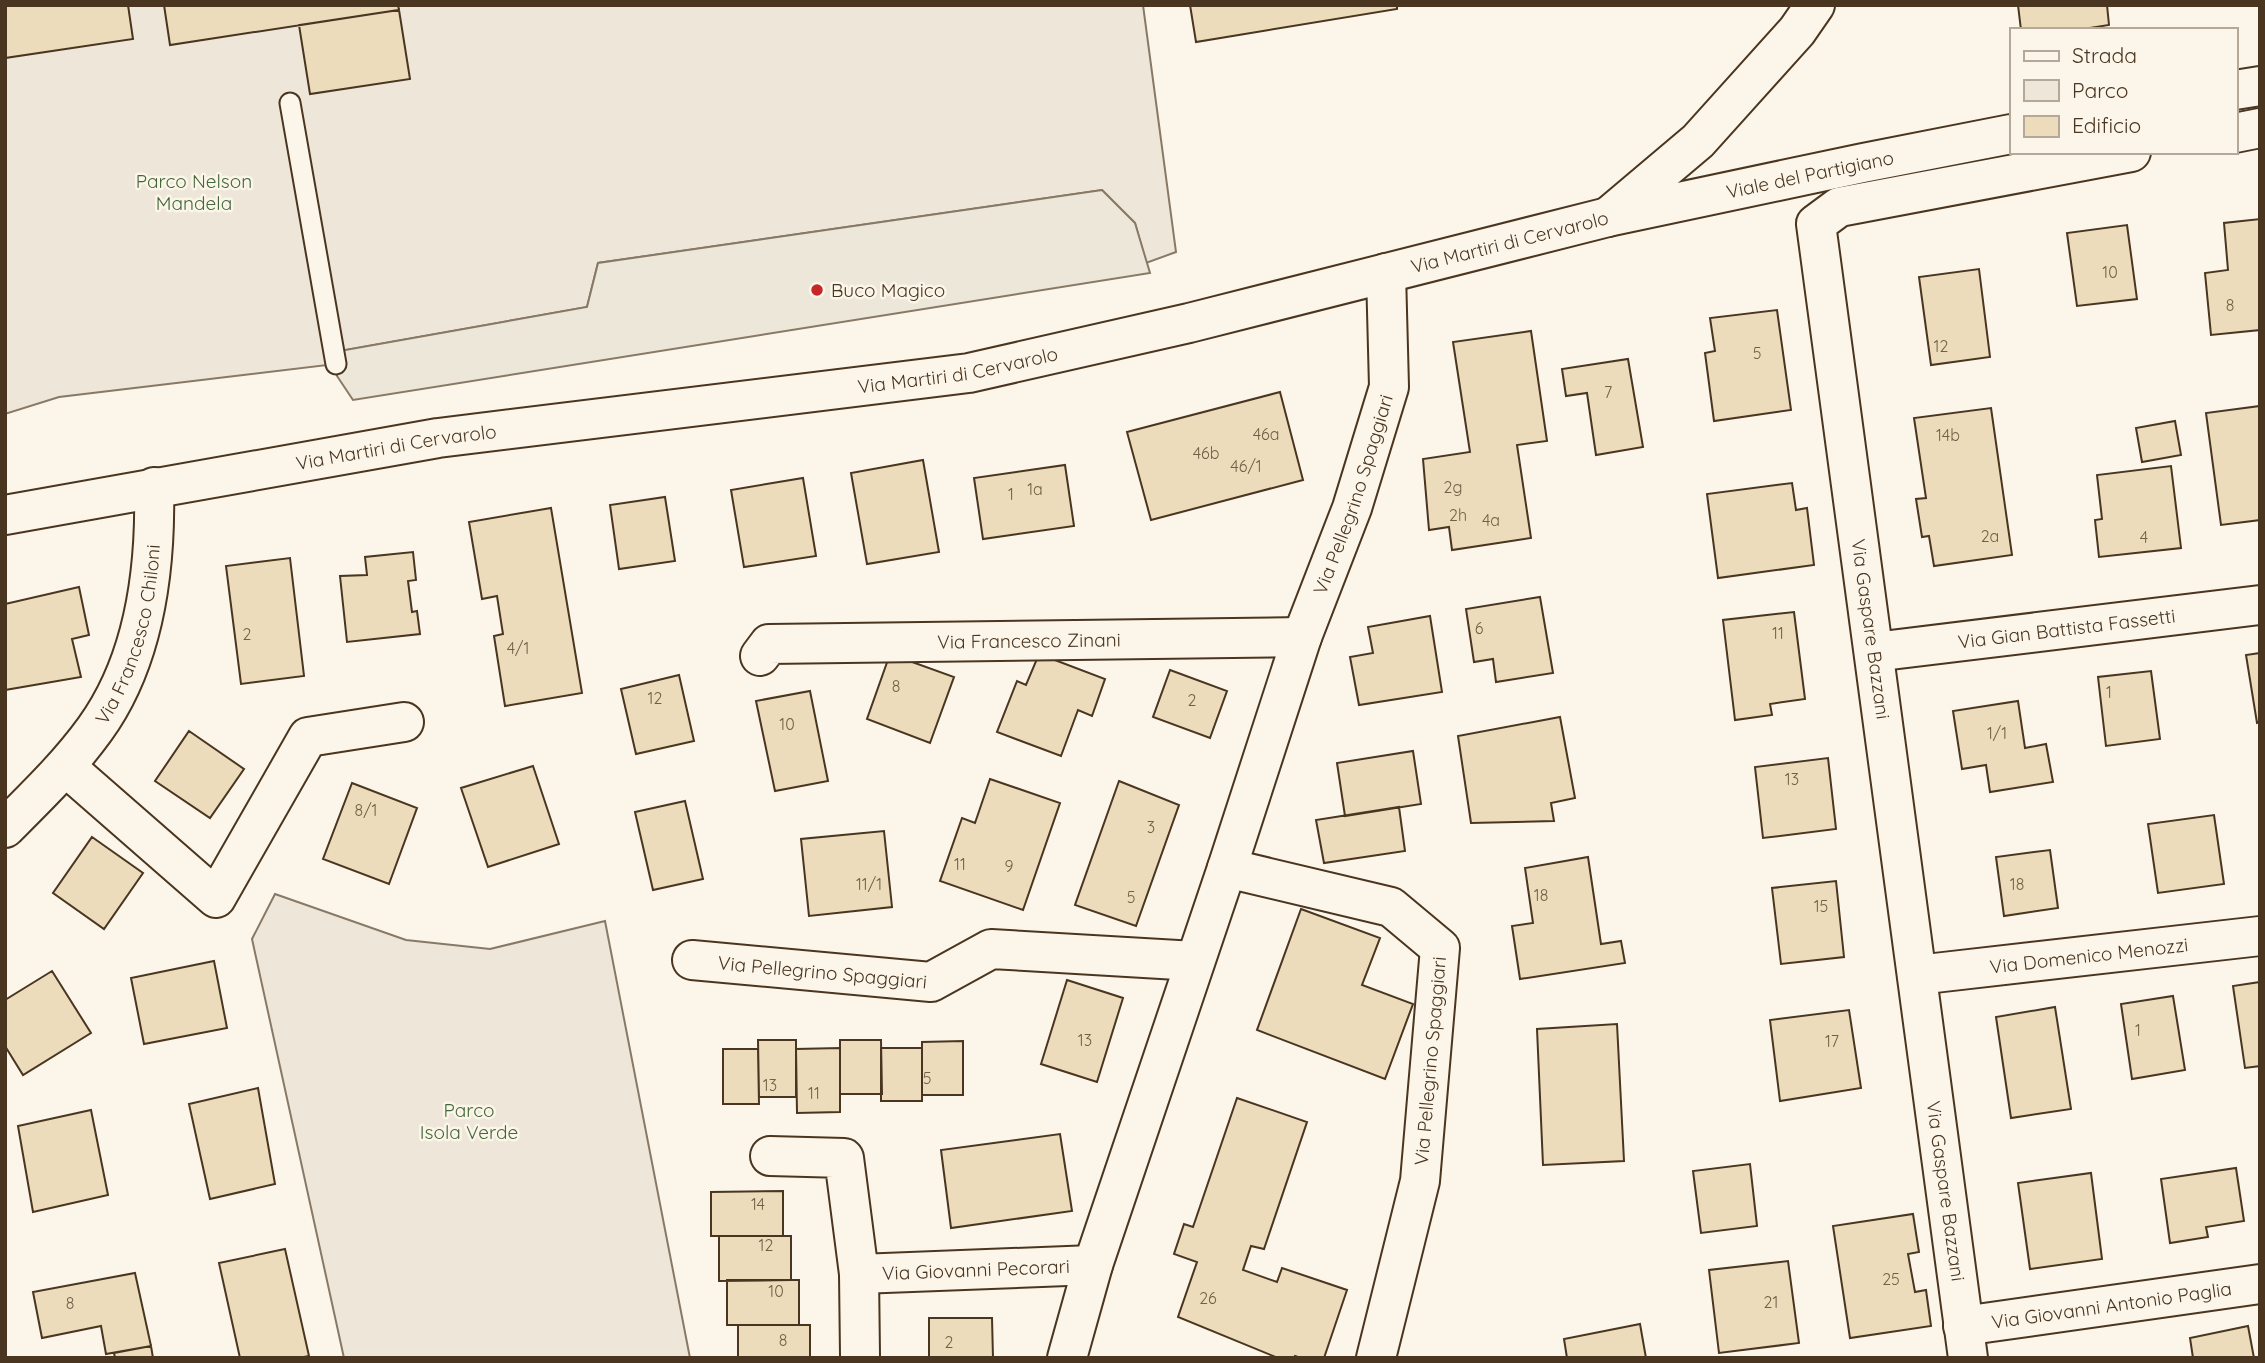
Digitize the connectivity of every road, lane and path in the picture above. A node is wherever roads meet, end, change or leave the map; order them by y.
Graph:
1 (1815, 5) edge
2 (2260, 86) edge
3 (2237, 90) edge
4 (290, 103) dead end
5 (2260, 128) edge
6 (2237, 133) edge
7 (2010, 134) edge
8 (2121, 154) edge
9 (1608, 217) junction
10 (1386, 273) junction
11 (336, 364) dead end
12 (154, 487) junction
13 (5, 515) edge
14 (2260, 605) edge
15 (1302, 637) junction
16 (1874, 652) junction
17 (760, 656) dead end
18 (404, 722) dead end
19 (66, 767) junction
20 (5, 828) edge
21 (1227, 869) junction
22 (2260, 936) edge
23 (692, 961) dead end
24 (1195, 961) junction
25 (1917, 975) junction
26 (770, 1156) dead end
27 (1093, 1265) junction
28 (859, 1274) junction
29 (2260, 1284) edge
30 (1966, 1342) edge
31 (860, 1355) dead end
32 (1067, 1358) edge
33 (1376, 1358) edge

1 - 9 street, Via Martiri di Cervarolo
2 - 3 street
4 - 11 lane
5 - 6 street
7 - 9 street, Viale del Partigiano
8 - 16 street, Via Gaspare Bazzani
9 - 10 street, Via Martiri di Cervarolo
10 - 12 street, Via Martiri di Cervarolo
10 - 15 street, Via Pellegrino Spaggiari
12 - 13 street, Via Martiri di Cervarolo
12 - 19 street, Via Francesco Chiloni
14 - 16 street, Via Gian Battista Fassetti
15 - 17 street, Via Francesco Zinani
15 - 21 street, Via Pellegrino Spaggiari
16 - 25 street, Via Gaspare Bazzani
18 - 19 street
19 - 20 street, Via Francesco Chiloni
21 - 24 street, Via Pellegrino Spaggiari
21 - 33 street, Via Pellegrino Spaggiari
22 - 25 street, Via Domenico Menozzi
23 - 24 street, Via Pellegrino Spaggiari
24 - 27 street, Via Pellegrino Spaggiari
25 - 30 street, Via Gaspare Bazzani
26 - 28 street, Via Giovanni Pecorari
27 - 28 street, Via Giovanni Pecorari
27 - 32 street, Via Pellegrino Spaggiari
28 - 31 street, Via Giovanni Pecorari
29 - 30 street, Via Giovanni Antonio Paglia

